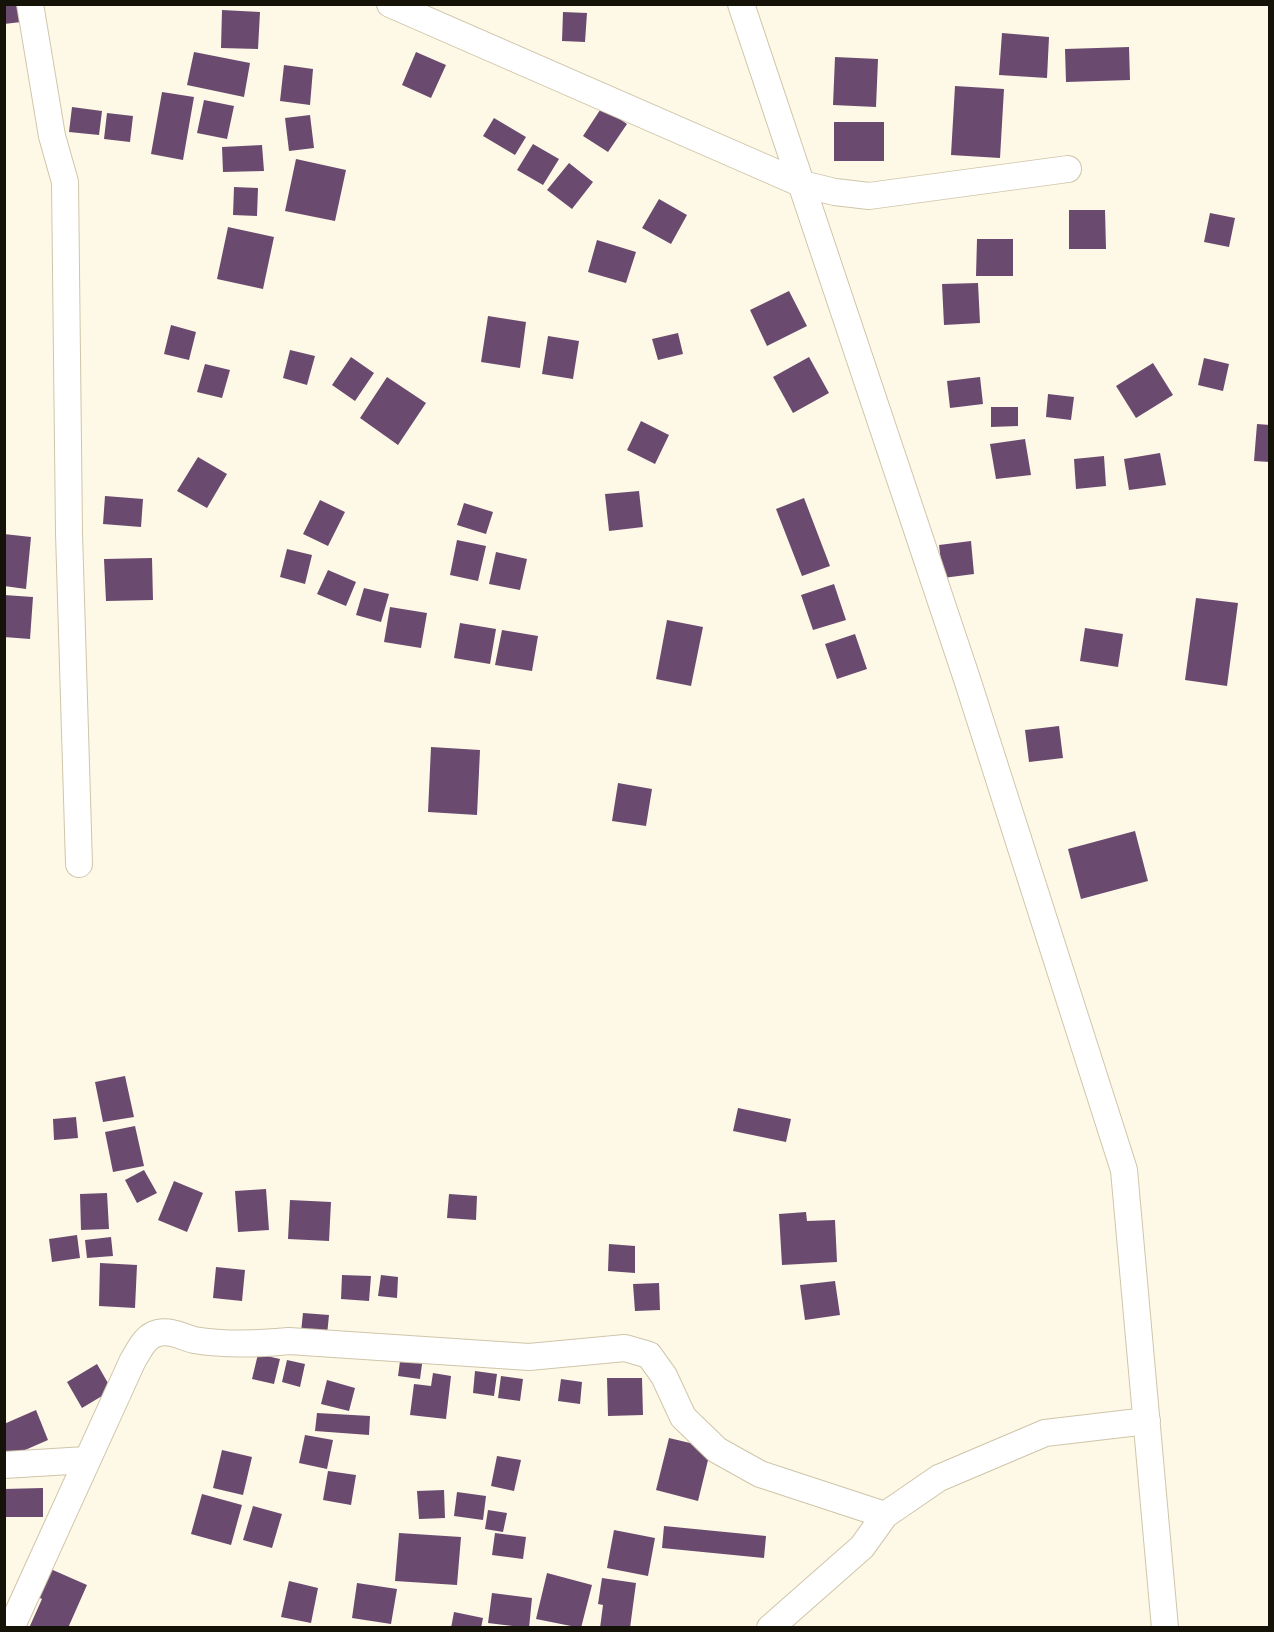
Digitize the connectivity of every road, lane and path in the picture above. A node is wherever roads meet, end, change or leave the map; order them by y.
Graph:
1 (30, 4) edge
2 (390, 4) edge
3 (741, 4) edge
4 (1068, 169) dead end
5 (802, 184) junction
6 (79, 864) dead end
7 (1147, 1421) junction
8 (86, 1460) junction
9 (4, 1465) edge
10 (885, 1515) junction
11 (11, 1628) edge
12 (770, 1628) edge
13 (1165, 1628) edge

1 - 6 street
2 - 5 street
3 - 5 street
4 - 5 street
5 - 7 street
7 - 10 street
7 - 13 street
8 - 9 street
8 - 10 street
8 - 11 street
10 - 12 street

